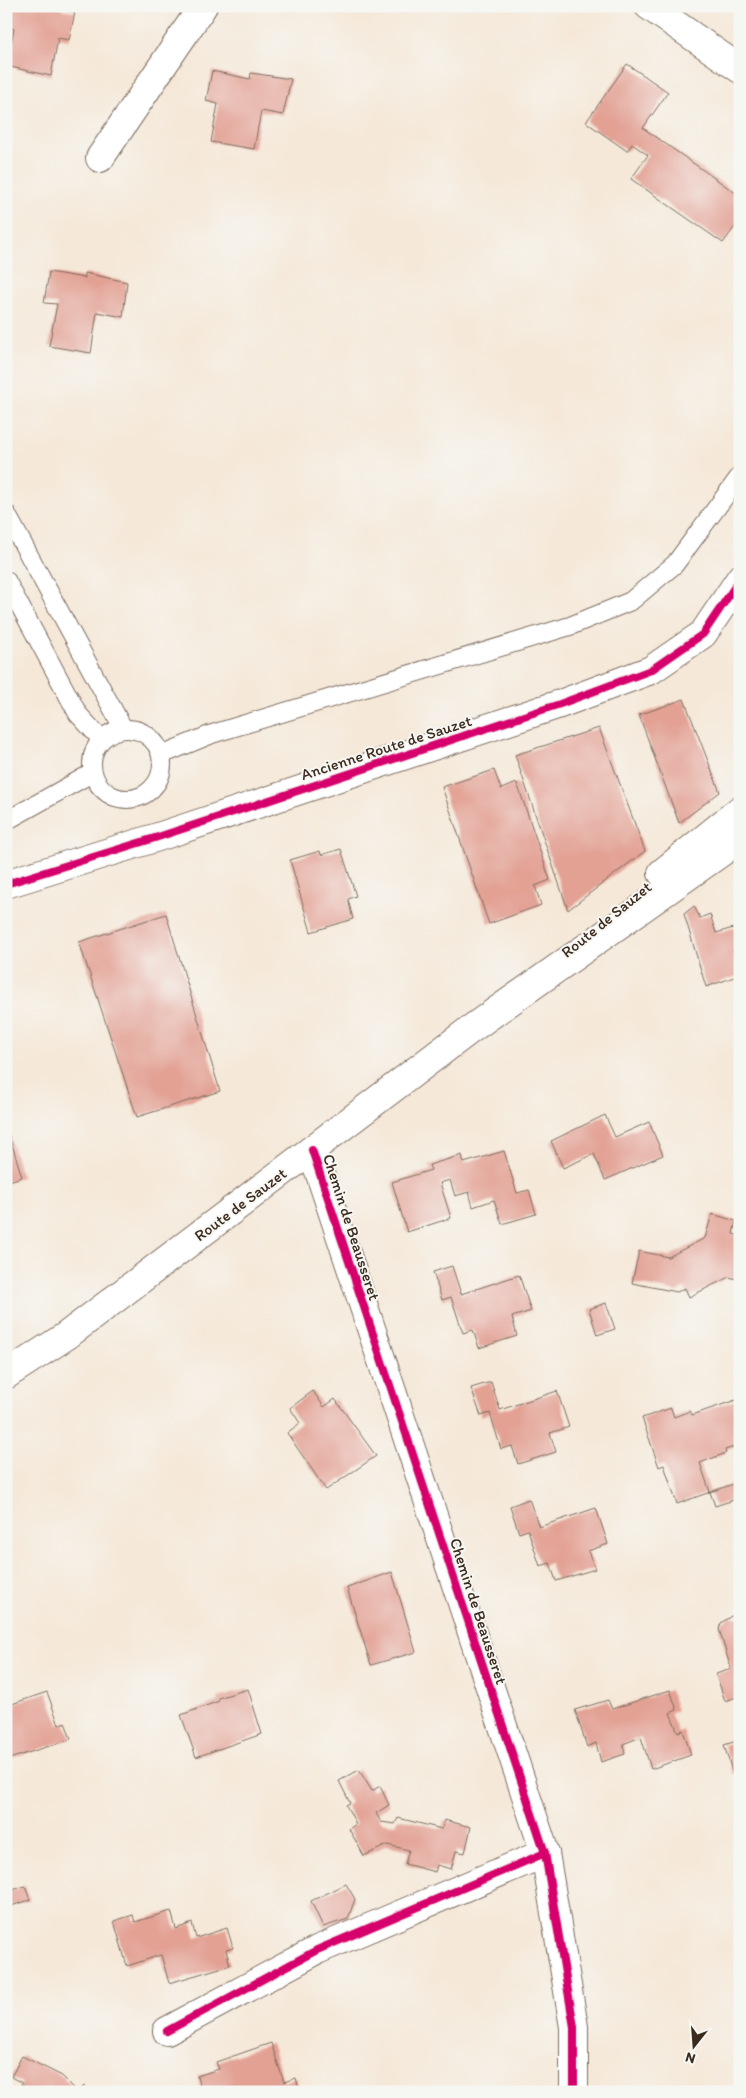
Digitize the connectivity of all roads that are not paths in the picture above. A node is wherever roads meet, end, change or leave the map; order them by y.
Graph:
1 (203, 6) edge
2 (649, 6) edge
3 (740, 69) edge
4 (100, 158) dead end
5 (740, 476) edge
6 (6, 513) edge
7 (6, 580) edge
8 (740, 580) edge
9 (123, 728) junction
10 (102, 739) junction
11 (161, 755) junction
12 (92, 773) junction
13 (740, 810) edge
14 (6, 821) edge
15 (740, 839) edge
16 (6, 884) edge
17 (471, 1029) junction
18 (312, 1150) junction
19 (6, 1375) edge
20 (545, 1853) junction
21 (167, 2031) dead end
22 (574, 2092) edge

1 - 4 street
2 - 3 street
5 - 11 lane
6 - 9 lane
7 - 10 lane
8 - 16 street, Ancienne Route de Sauzet
9 - 10 lane
9 - 11 lane
10 - 12 lane
11 - 12 lane
12 - 14 lane
13 - 17 street, Route de Sauzet
15 - 17 street, Route de Sauzet
17 - 18 street, Route de Sauzet
18 - 19 street, Route de Sauzet
18 - 20 street, Chemin de Beausseret
20 - 21 street
20 - 22 street, Chemin de Beausseret

